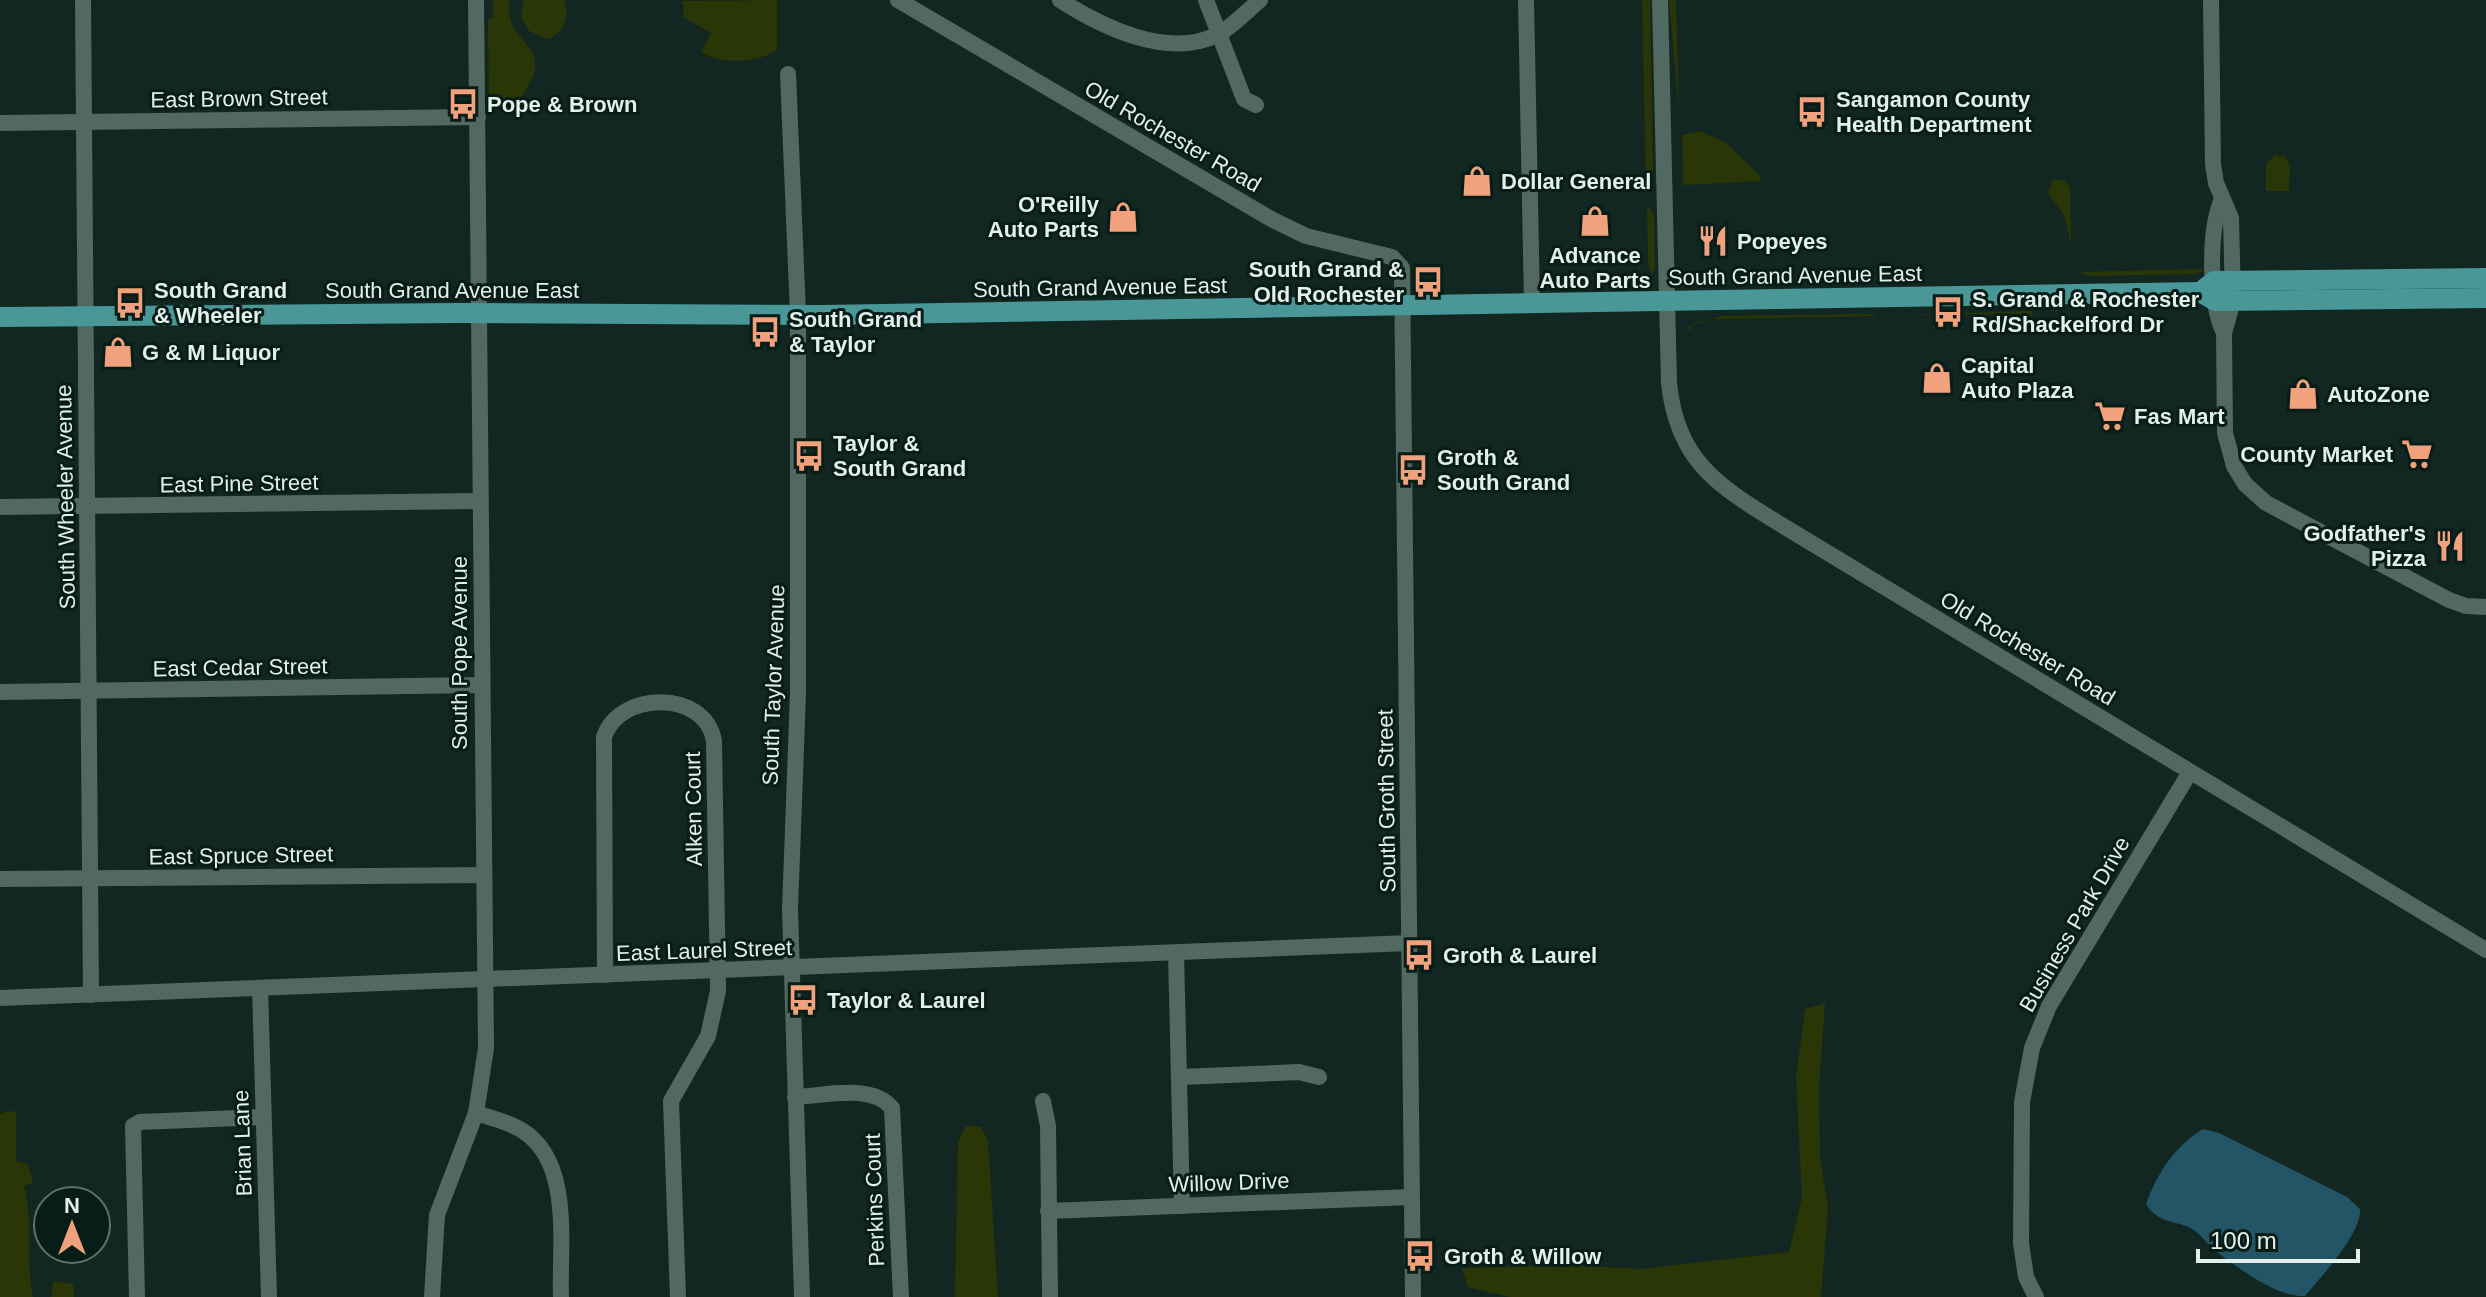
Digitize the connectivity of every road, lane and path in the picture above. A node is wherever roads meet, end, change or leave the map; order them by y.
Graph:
1 (83, 0) edge
2 (476, 0) edge
3 (1060, 0) edge
4 (1206, 0) edge
5 (1260, 0) edge
6 (1526, 0) edge
7 (1660, 0) edge
8 (2211, 0) edge
9 (902, 1) edge
10 (1218, 35) junction
11 (788, 74) dead end
12 (1256, 105) dead end
13 (478, 117) junction
14 (84, 122) junction
15 (0, 123) edge
16 (2486, 278) edge
17 (2219, 291) junction
18 (2486, 298) edge
19 (1668, 301) junction
20 (1532, 303) junction
21 (1403, 306) junction
22 (479, 313) junction
23 (798, 315) junction
24 (0, 317) edge
25 (85, 317) junction
26 (479, 501) junction
27 (0, 507) edge
28 (87, 507) junction
29 (2486, 607) edge
30 (480, 685) junction
31 (89, 691) junction
32 (0, 692) edge
33 (2190, 772) junction
34 (482, 875) junction
35 (0, 879) edge
36 (91, 879) junction
37 (1410, 943) junction
38 (2486, 950) edge
39 (1176, 953) junction
40 (792, 969) junction
41 (718, 972) junction
42 (605, 975) junction
43 (484, 980) junction
44 (260, 988) junction
45 (91, 995) junction
46 (0, 998) edge
47 (1180, 1077) junction
48 (1319, 1077) dead end
49 (795, 1097) junction
50 (1043, 1101) dead end
51 (476, 1113) junction
52 (262, 1117) junction
53 (1411, 1197) junction
54 (1182, 1206) junction
55 (1048, 1211) junction
56 (137, 1297) edge
57 (269, 1297) edge
58 (432, 1297) edge
59 (561, 1297) edge
60 (678, 1297) edge
61 (802, 1297) edge
62 (901, 1297) edge
63 (1050, 1297) edge
64 (1413, 1297) edge
65 (2036, 1297) edge

1 - 14 street, South Wheeler Avenue
2 - 13 street, South Pope Avenue
3 - 10 street
4 - 10 street
5 - 10 street
6 - 20 street
7 - 19 street, Old Rochester Road
8 - 17 street
9 - 21 street, Old Rochester Road
10 - 12 street
11 - 23 street, South Taylor Avenue
13 - 14 street, East Brown Street
13 - 22 street, South Pope Avenue
14 - 15 street, East Brown Street
14 - 25 street, South Wheeler Avenue
16 - 17 main road, South Grand Avenue East
17 - 18 main road, South Grand Avenue East
17 - 19 main road, South Grand Avenue East
17 - 29 street
19 - 20 main road, South Grand Avenue East
19 - 33 street, Old Rochester Road
20 - 21 main road, South Grand Avenue East
21 - 23 main road, South Grand Avenue East
21 - 37 street, South Groth Street
22 - 23 main road, South Grand Avenue East
22 - 25 main road, South Grand Avenue East
22 - 26 street, South Pope Avenue
23 - 40 street, South Taylor Avenue
24 - 25 main road, South Grand Avenue East
25 - 28 street, South Wheeler Avenue
26 - 28 street, East Pine Street
26 - 30 street, South Pope Avenue
27 - 28 street, East Pine Street
28 - 31 street, South Wheeler Avenue
30 - 31 street, East Cedar Street
30 - 34 street, South Pope Avenue
31 - 32 street, East Cedar Street
31 - 36 street, South Wheeler Avenue
33 - 38 street, Old Rochester Road
33 - 65 street, Business Park Drive
34 - 36 street, East Spruce Street
34 - 43 street, South Pope Avenue
35 - 36 street, East Spruce Street
36 - 45 street, South Wheeler Avenue
37 - 39 street, East Laurel Street
37 - 53 street, South Groth Street
39 - 40 street, East Laurel Street
39 - 47 street
40 - 41 street, East Laurel Street
40 - 49 street, South Taylor Avenue
41 - 42 street, East Laurel Street
41 - 42 street, Alken Court
41 - 60 street, Alken Court
42 - 43 street, East Laurel Street
43 - 44 street, East Laurel Street
43 - 51 street, South Pope Avenue
44 - 45 street, East Laurel Street
44 - 52 street, Brian Lane
45 - 46 street, East Laurel Street
47 - 48 street
47 - 54 street
49 - 61 street, South Taylor Avenue
49 - 62 street, Perkins Court
50 - 55 street
51 - 58 street, South Pope Avenue
51 - 59 street
52 - 56 street
52 - 57 street, Brian Lane
53 - 54 street, Willow Drive
53 - 64 street, South Groth Street
54 - 55 street, Willow Drive
55 - 63 street

